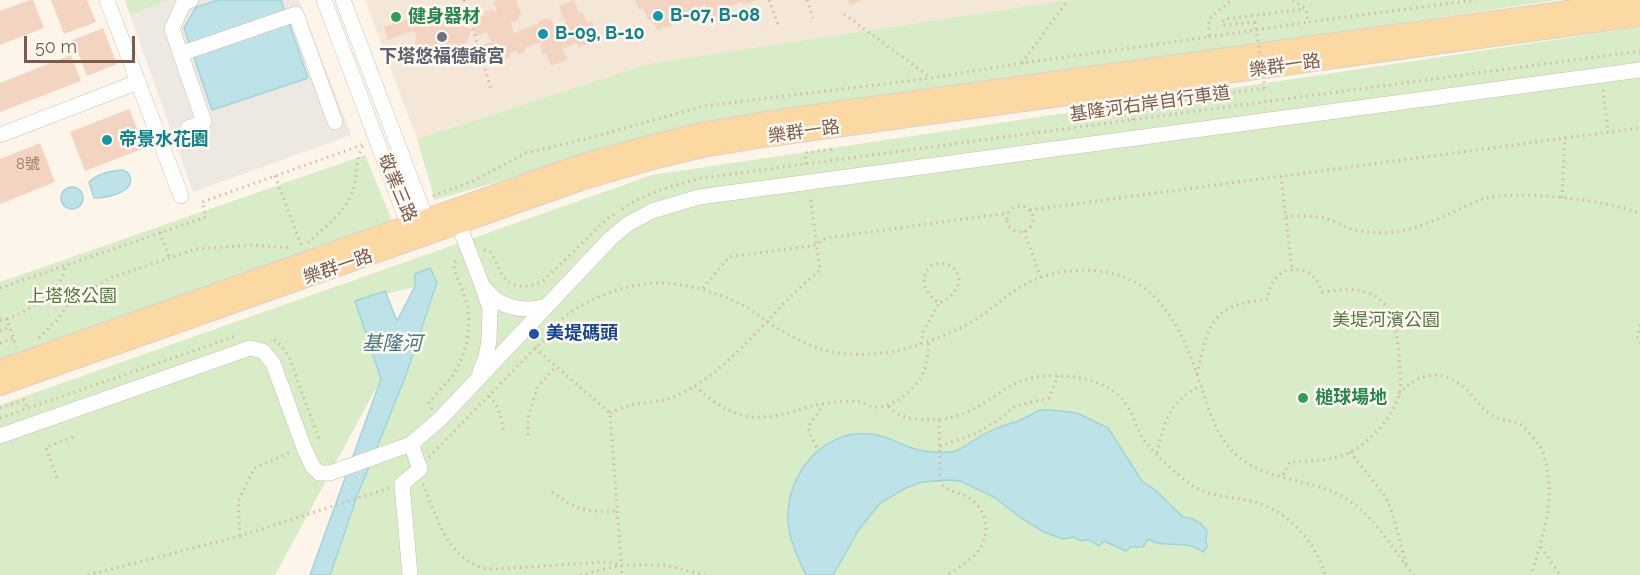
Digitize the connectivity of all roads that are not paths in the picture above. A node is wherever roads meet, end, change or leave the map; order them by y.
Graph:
1 (107, 0) edge
2 (191, 0) edge
3 (324, 0) edge
4 (343, 0) edge
5 (1640, 0) edge
6 (1640, 17) edge
7 (180, 54) junction
8 (1640, 70) edge
9 (138, 82) junction
10 (335, 122) dead end
11 (188, 128) dead end
12 (0, 135) edge
13 (181, 196) dead end
14 (456, 217) junction
15 (420, 227) junction
16 (482, 285) junction
17 (544, 307) junction
18 (0, 369) edge
19 (476, 382) junction
20 (0, 386) edge
21 (0, 436) edge
22 (411, 444) junction
23 (410, 575) edge

1 - 9 street
2 - 7 street
3 - 15 street, 敬業三路
4 - 15 street, 敬業三路
5 - 14 main road, 樂群一路
6 - 14 main road, 樂群一路
7 - 10 street
7 - 11 street
8 - 17 street
9 - 12 street
9 - 13 street
14 - 15 main road, 樂群一路
14 - 16 street
15 - 18 main road, 樂群一路
15 - 20 main road, 樂群一路
16 - 17 street
16 - 19 street
17 - 19 street
19 - 22 street
21 - 22 street
22 - 23 street

